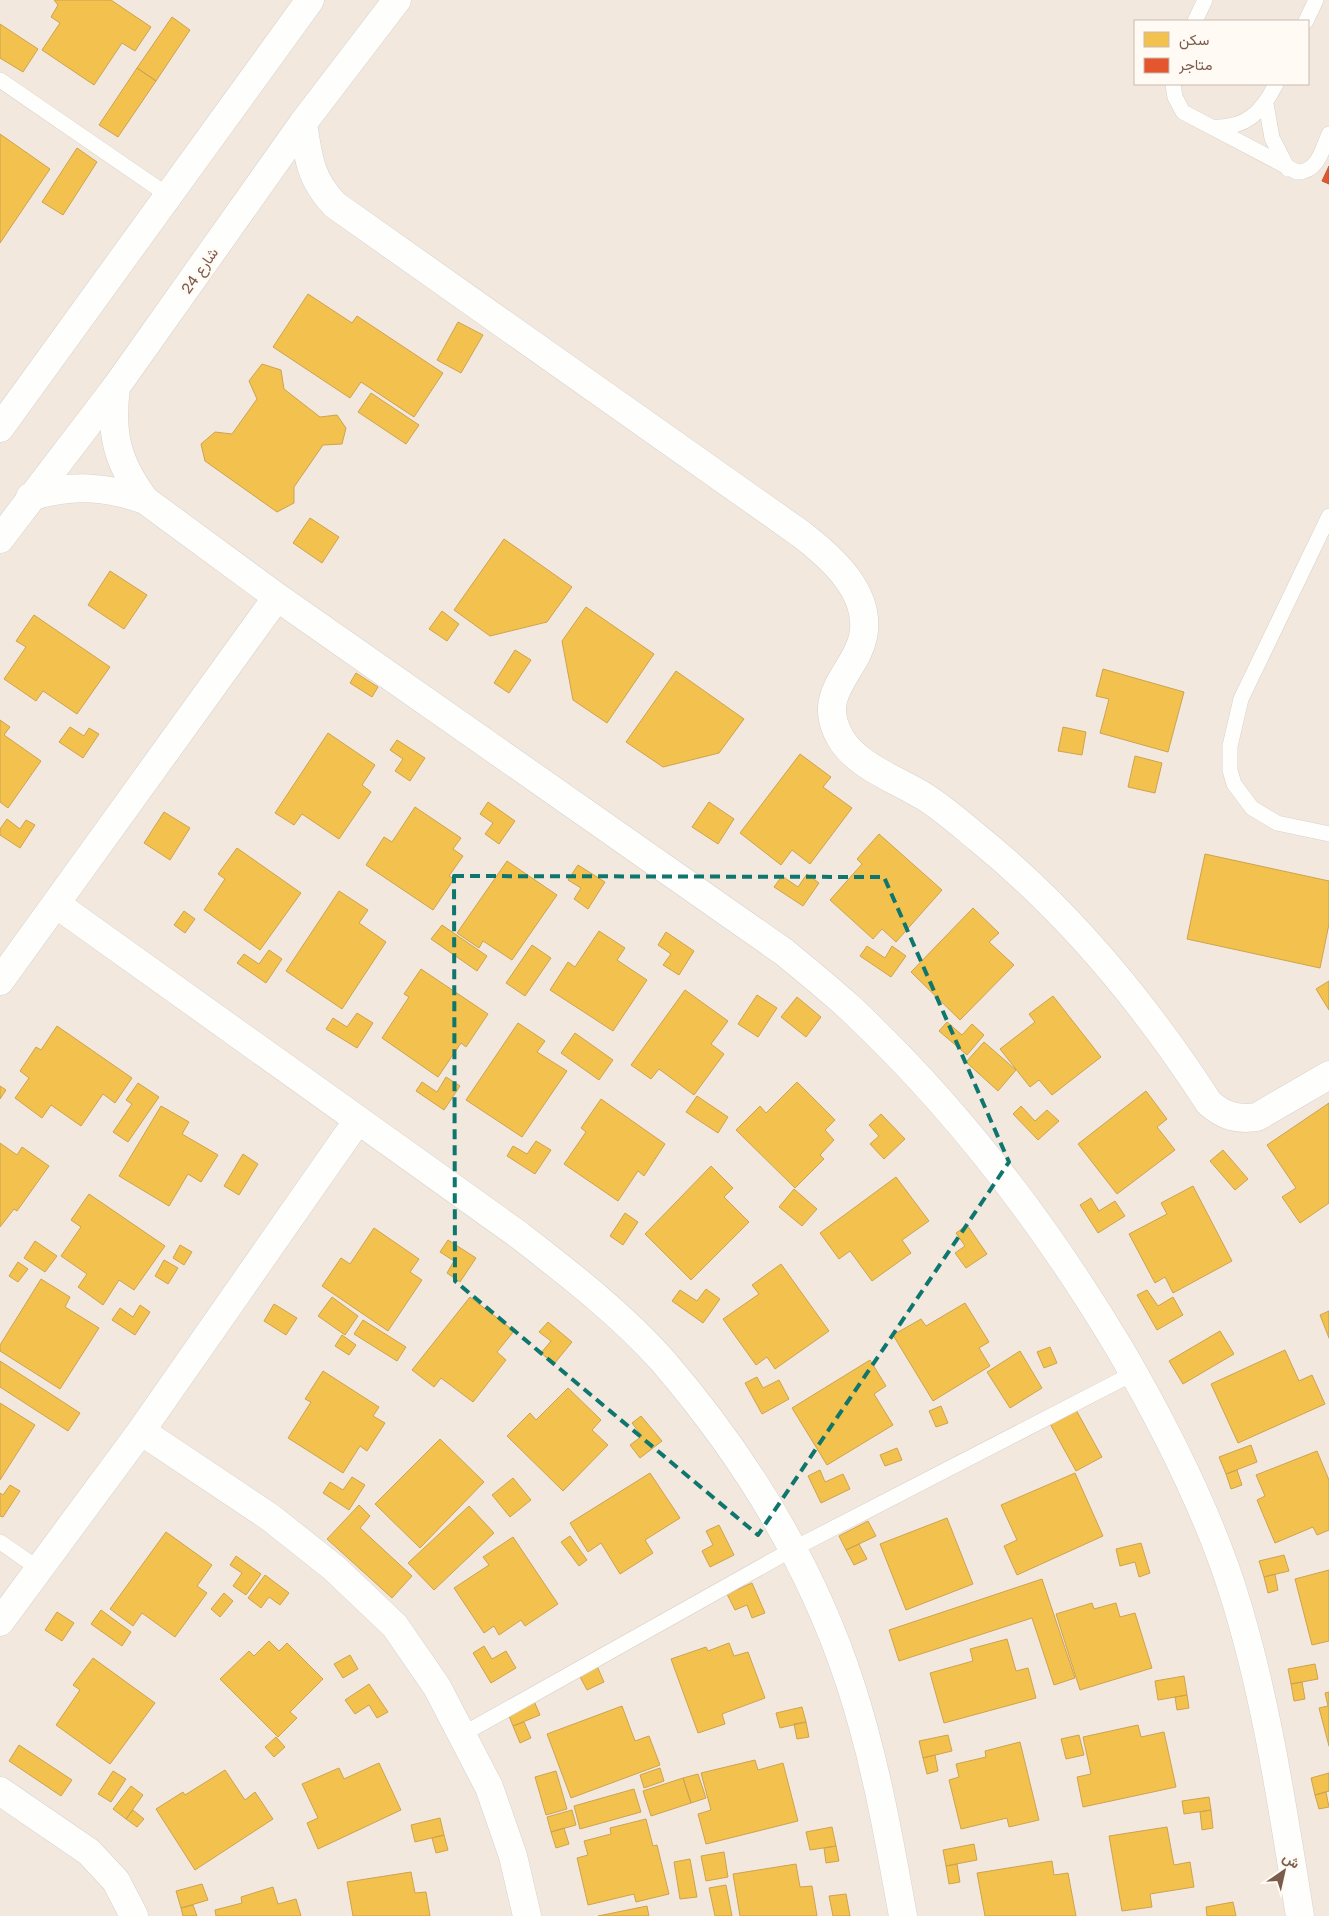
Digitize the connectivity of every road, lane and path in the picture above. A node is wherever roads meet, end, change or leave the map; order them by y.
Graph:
1 (310, 0) edge
2 (397, 0) edge
3 (1205, 0) edge
4 (1316, 0) edge
5 (1195, 20) edge
6 (1306, 20) edge
7 (0, 80) edge
8 (1173, 85) edge
9 (1276, 85) edge
10 (1266, 104) junction
11 (303, 123) junction
12 (1210, 127) junction
13 (1329, 134) edge
14 (1288, 169) junction
15 (169, 196) junction
16 (116, 387) junction
17 (0, 428) edge
18 (30, 497) junction
19 (144, 500) junction
20 (1329, 516) edge
21 (0, 539) edge
22 (277, 597) junction
23 (1329, 834) edge
24 (56, 904) junction
25 (0, 981) edge
26 (1329, 1075) edge
27 (358, 1120) junction
28 (1134, 1373) junction
29 (141, 1431) junction
30 (0, 1542) edge
31 (793, 1549) junction
32 (38, 1569) junction
33 (0, 1622) edge
34 (463, 1734) junction
35 (0, 1791) edge
36 (134, 1916) edge
37 (527, 1916) edge
38 (903, 1916) edge
39 (1300, 1916) edge

1 - 15 street
2 - 11 street, شارع 24
3 - 5 lane
4 - 6 lane
7 - 15 lane
8 - 12 lane
9 - 10 lane
10 - 12 lane
10 - 14 lane
11 - 16 street, شارع 24
11 - 26 street
12 - 14 lane
13 - 14 lane
15 - 17 street
16 - 18 street, شارع 24
16 - 19 street
18 - 19 street
18 - 21 street, شارع 24
19 - 22 street
20 - 23 lane
22 - 24 street
22 - 28 street
24 - 25 street
24 - 27 street
27 - 29 street
27 - 31 street
28 - 31 lane
28 - 39 street
29 - 32 street
29 - 34 street
30 - 32 lane
31 - 34 lane
31 - 38 street
32 - 33 street
34 - 37 street
35 - 36 street

